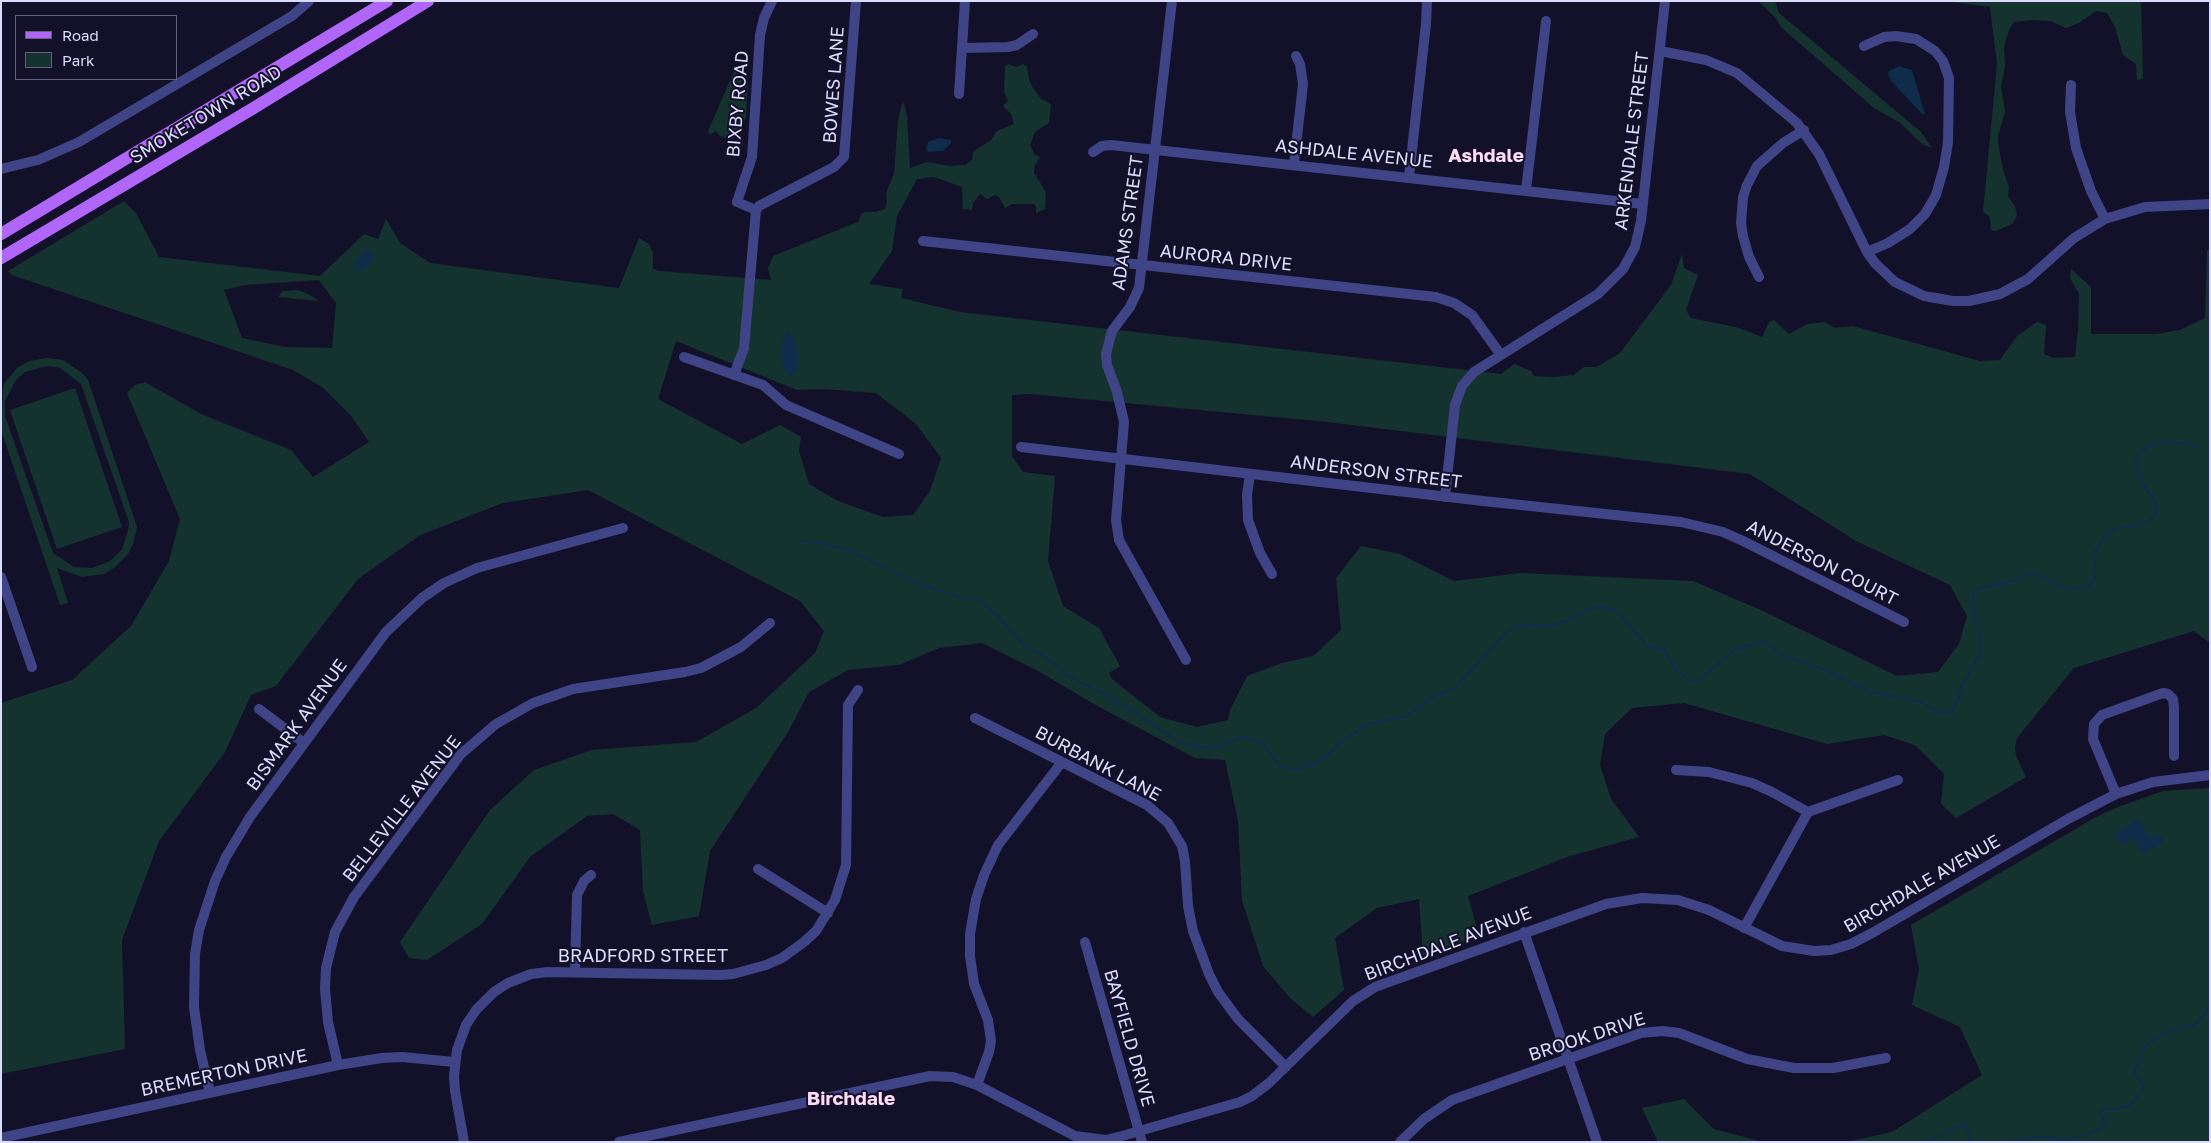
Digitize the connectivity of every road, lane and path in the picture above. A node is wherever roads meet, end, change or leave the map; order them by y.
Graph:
1 (309, 1) edge
2 (387, 1) edge
3 (428, 1) edge
4 (772, 1) edge
5 (856, 1) edge
6 (965, 1) edge
7 (1172, 1) edge
8 (1427, 1) edge
9 (1665, 1) edge
10 (1546, 21) dead end
11 (1033, 34) dead end
12 (1864, 46) dead end
13 (962, 48) junction
14 (1660, 51) junction
15 (1296, 56) dead end
16 (2071, 85) dead end
17 (959, 94) dead end
18 (1804, 130) junction
19 (1155, 149) junction
20 (1093, 152) dead end
21 (134, 153) junction
22 (1294, 164) junction
23 (1, 169) edge
24 (145, 172) junction
25 (1409, 177) junction
26 (1526, 190) junction
27 (1643, 204) junction
28 (2210, 204) edge
29 (756, 210) junction
30 (2105, 219) junction
31 (1, 234) edge
32 (922, 241) dead end
33 (1867, 252) junction
34 (1, 258) edge
35 (1142, 265) junction
36 (1759, 277) dead end
37 (1501, 355) junction
38 (684, 357) dead end
39 (734, 375) junction
40 (1022, 447) dead end
41 (899, 454) dead end
42 (1122, 459) junction
43 (1250, 474) junction
44 (1445, 497) junction
45 (623, 528) dead end
46 (1725, 533) joint
47 (1272, 574) dead end
48 (1, 577) edge
49 (1904, 622) dead end
50 (770, 623) dead end
51 (1186, 660) dead end
52 (32, 667) dead end
53 (858, 690) dead end
54 (259, 709) dead end
55 (975, 718) dead end
56 (304, 743) junction
57 (2174, 756) dead end
58 (1062, 762) junction
59 (1676, 770) dead end
60 (2210, 775) edge
61 (1898, 780) dead end
62 (2116, 794) junction
63 (1808, 812) junction
64 (758, 868) dead end
65 (591, 875) dead end
66 (828, 913) junction
67 (1744, 928) junction
68 (1524, 932) junction
69 (1085, 942) dead end
70 (575, 972) junction
71 (1568, 1058) junction
72 (1886, 1058) dead end
73 (454, 1062) junction
74 (338, 1065) junction
75 (1286, 1067) junction
76 (977, 1085) junction
77 (210, 1093) junction
78 (1141, 1137) edge
79 (1, 1138) edge
80 (464, 1142) edge
81 (619, 1142) edge
82 (1400, 1142) edge
83 (1597, 1142) edge

1 - 23 street
2 - 21 main road, SMOKETOWN ROAD
3 - 24 main road, SMOKETOWN ROAD
4 - 29 street, BIXBY ROAD
5 - 29 street, BOWES LANE
6 - 13 street
7 - 19 street, ADAMS STREET
8 - 25 street
9 - 14 street, ARKENDALE STREET
10 - 26 street
11 - 13 street
12 - 33 street
13 - 17 street
14 - 18 street
14 - 27 street, ARKENDALE STREET
15 - 22 street
16 - 30 street
18 - 33 street
18 - 36 street
19 - 20 street, ASHDALE AVENUE
19 - 22 street, ASHDALE AVENUE
19 - 35 street, ADAMS STREET
21 - 24 main road
21 - 31 main road, SMOKETOWN ROAD
22 - 25 street, ASHDALE AVENUE
24 - 34 main road, SMOKETOWN ROAD
25 - 26 street, ASHDALE AVENUE
26 - 27 street, ASHDALE AVENUE
27 - 37 street, ARKENDALE STREET
28 - 30 street
29 - 39 street
30 - 33 street
32 - 35 street, AURORA DRIVE
35 - 37 street, AURORA DRIVE
35 - 42 street, ADAMS STREET
37 - 44 street, ARKENDALE STREET
38 - 39 street
39 - 41 street
40 - 42 street, ANDERSON STREET
42 - 43 street, ANDERSON STREET
42 - 51 street, ADAMS STREET
43 - 44 street, ANDERSON STREET
43 - 47 street
44 - 46 street, ANDERSON STREET
45 - 56 street, BISMARK AVENUE
46 - 49 street, ANDERSON COURT
48 - 52 street
50 - 74 street, BELLEVILLE AVENUE
53 - 66 street, BRADFORD STREET
54 - 56 street
55 - 58 street, BURBANK LANE
56 - 77 street, BISMARK AVENUE
57 - 62 street
58 - 75 street, BURBANK LANE
58 - 76 street
59 - 63 street
60 - 62 street, BIRCHDALE AVENUE
61 - 63 street
62 - 67 street, BIRCHDALE AVENUE
63 - 67 street
64 - 66 street
65 - 70 street
66 - 70 street, BRADFORD STREET
67 - 68 street, BIRCHDALE AVENUE
68 - 71 street
68 - 75 street, BIRCHDALE AVENUE
69 - 78 street, BAYFIELD DRIVE
70 - 73 street, BRADFORD STREET
71 - 72 street, BROOK DRIVE
71 - 82 street, BROOK DRIVE
71 - 83 street
73 - 74 street, BREMERTON DRIVE
73 - 80 street, BRADFORD STREET
74 - 77 street, BREMERTON DRIVE
75 - 78 street, BIRCHDALE AVENUE
76 - 78 street, BIRCHDALE AVENUE
76 - 81 street, BIRCHDALE AVENUE
77 - 79 street, BREMERTON DRIVE

